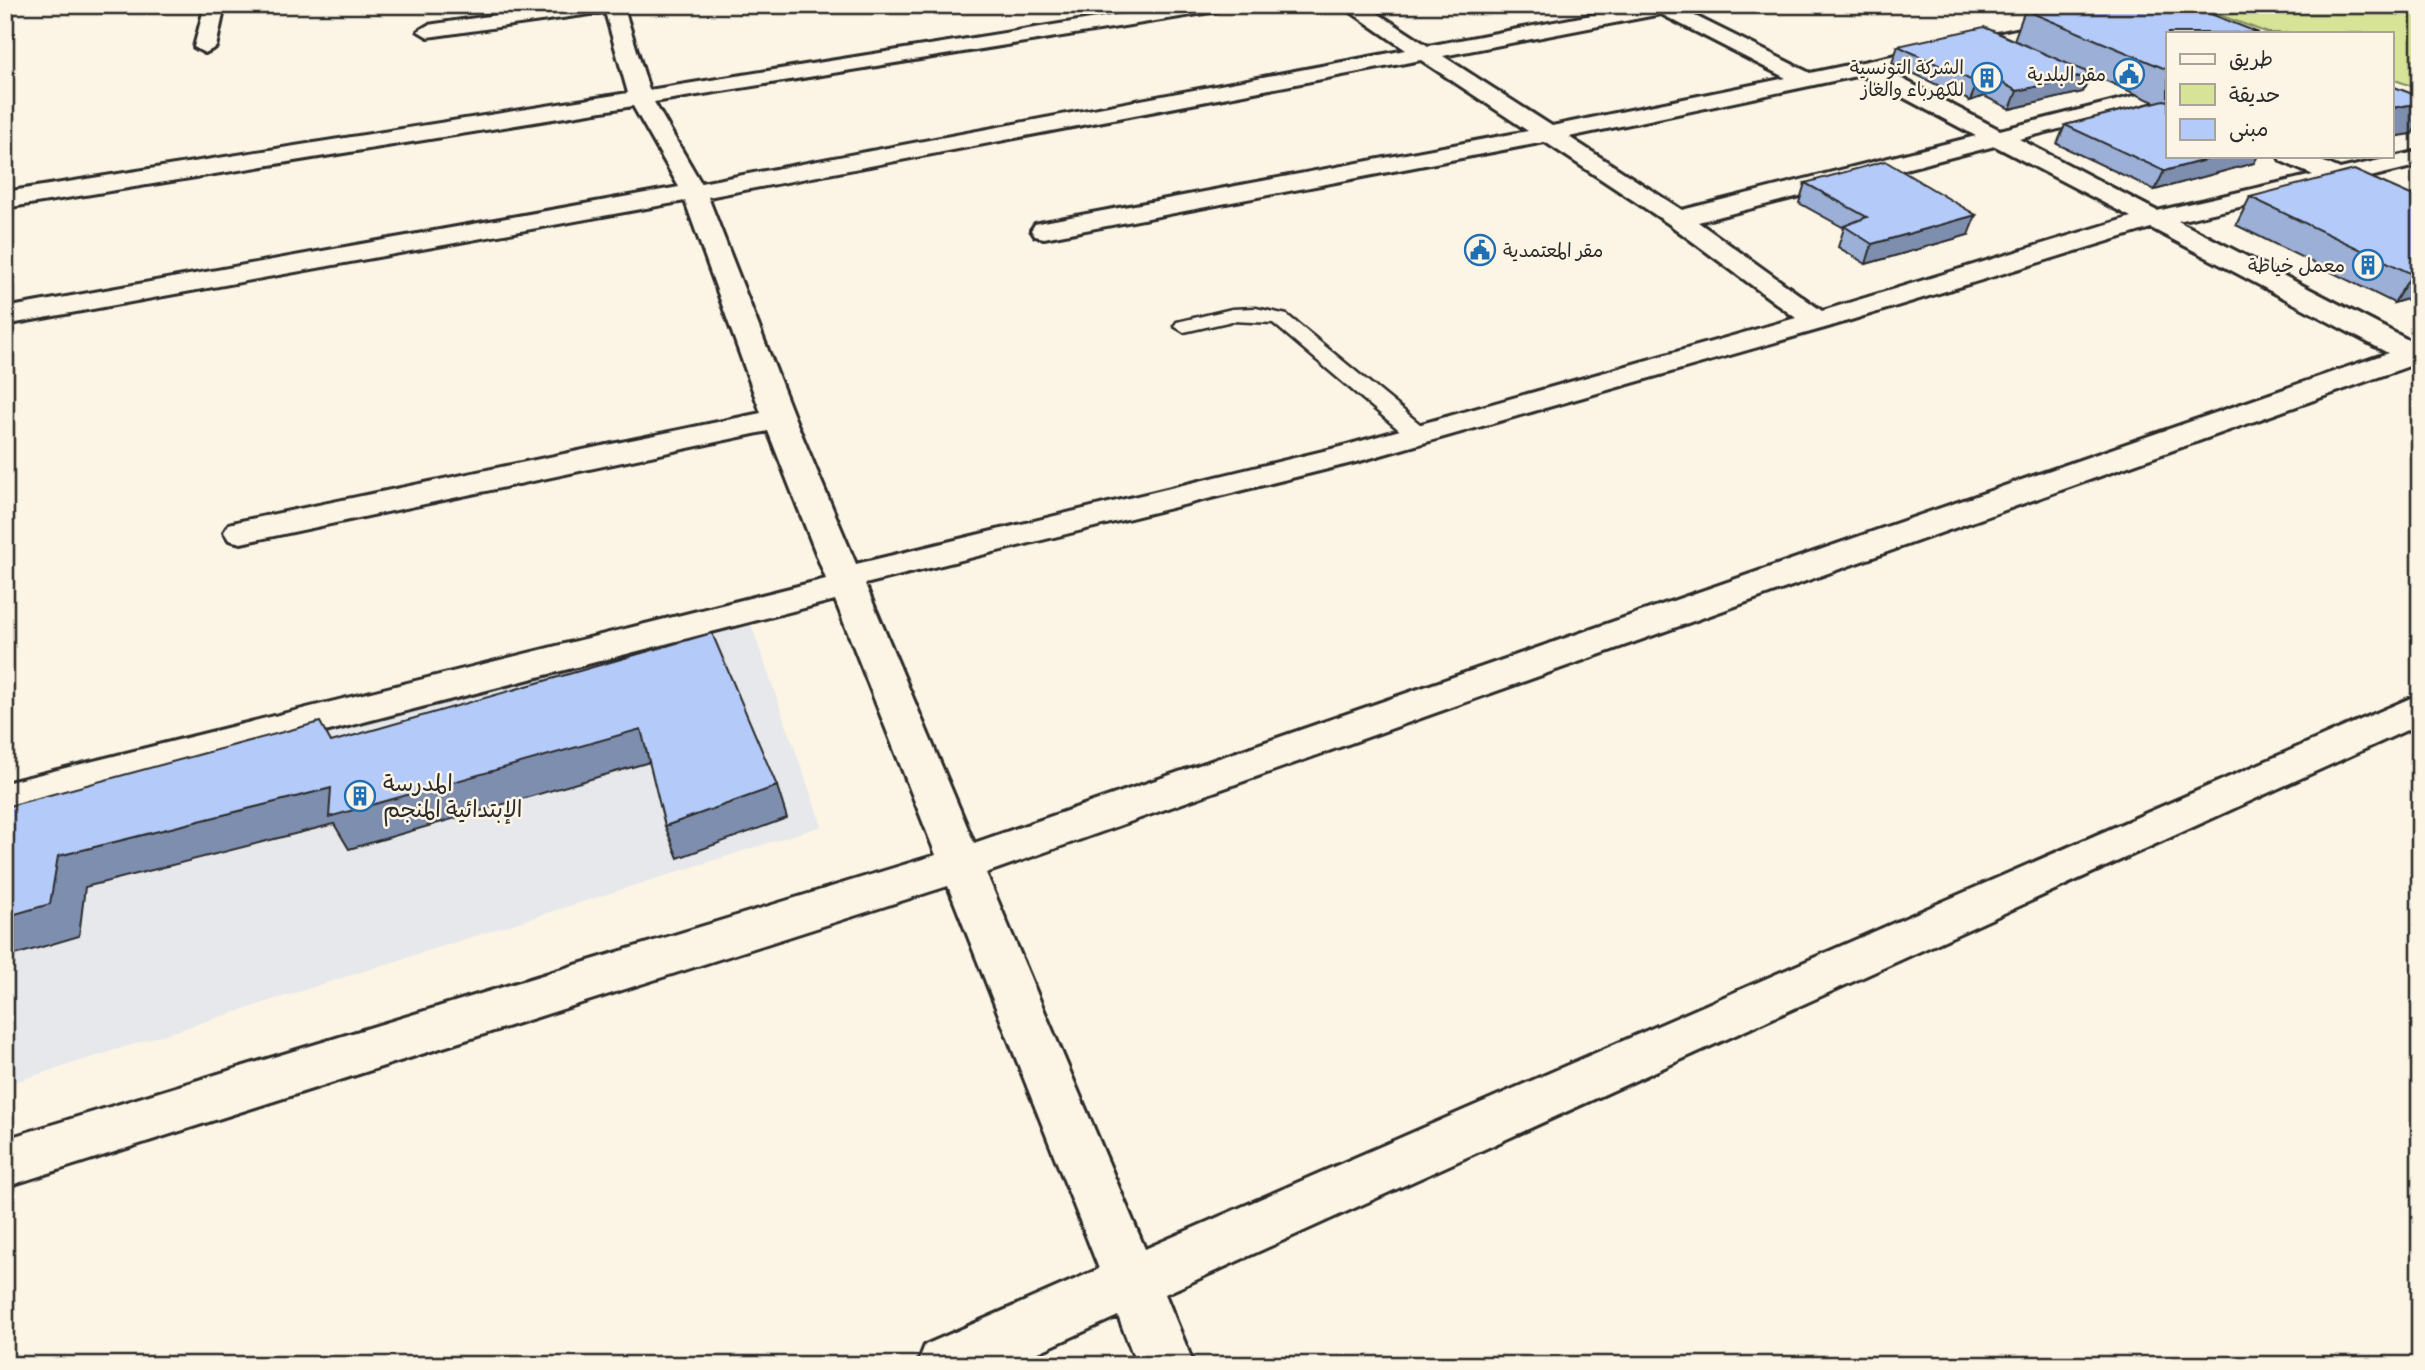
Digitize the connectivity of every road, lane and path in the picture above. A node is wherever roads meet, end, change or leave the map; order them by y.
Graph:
1 (215, 5) edge
2 (611, 5) edge
3 (1217, 5) edge
4 (1352, 5) edge
5 (1660, 7) edge
6 (2091, 21) edge
7 (428, 31) dead end
8 (205, 47) dead end
9 (1423, 54) junction
10 (1862, 67) junction
11 (1808, 80) junction
12 (641, 100) junction
13 (2146, 100) edge
14 (1550, 134) junction
15 (1993, 137) junction
16 (2295, 158) edge
17 (2420, 158) edge
18 (2336, 176) junction
19 (694, 192) junction
20 (5, 200) edge
21 (2420, 213) edge
22 (1678, 219) junction
23 (2156, 219) junction
24 (1044, 230) dead end
25 (5, 317) edge
26 (1818, 321) junction
27 (1184, 326) dead end
28 (2417, 355) edge
29 (779, 419) junction
30 (1418, 434) junction
31 (241, 532) dead end
32 (846, 582) junction
33 (2420, 708) edge
34 (5, 799) edge
35 (959, 865) junction
36 (5, 1163) edge
37 (1130, 1281) junction
38 (945, 1365) edge
39 (1166, 1365) edge

1 - 8 street
2 - 7 street
2 - 12 street
3 - 12 street
4 - 9 street
5 - 9 street
5 - 11 street
6 - 10 street
9 - 14 street
9 - 19 street
10 - 11 street
10 - 15 street
11 - 14 street
12 - 19 street
12 - 20 street
13 - 15 street
14 - 22 street
14 - 24 street
15 - 22 street
15 - 23 street
16 - 18 street
17 - 18 street
18 - 21 street
18 - 23 street
19 - 25 street
19 - 29 street
22 - 26 street
23 - 26 street
23 - 28 street
26 - 30 street
27 - 30 lane
28 - 35 street
29 - 31 street
29 - 32 street
30 - 32 street
32 - 34 street
32 - 35 street
33 - 37 street
35 - 36 street
35 - 37 street
37 - 38 street
37 - 39 street

